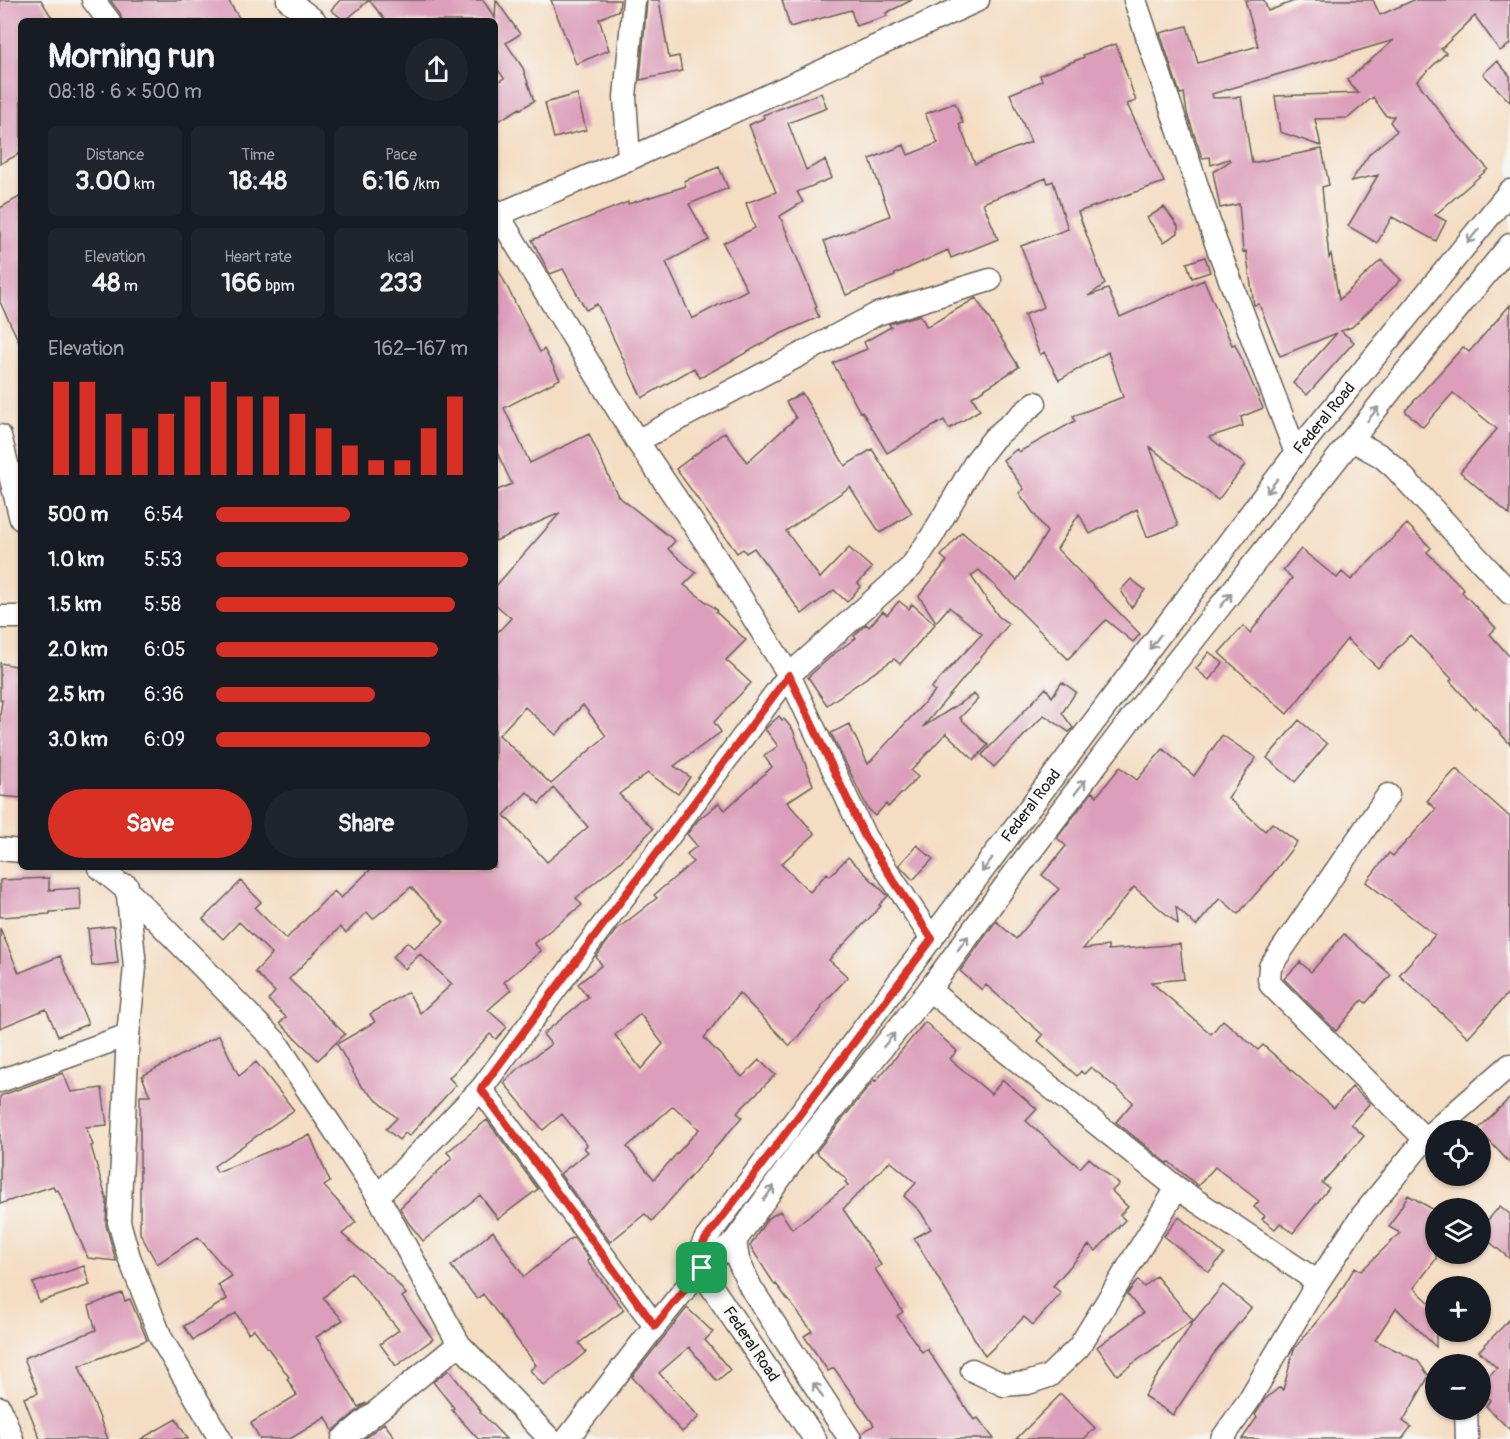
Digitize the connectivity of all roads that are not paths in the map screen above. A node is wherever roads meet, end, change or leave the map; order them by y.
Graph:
1 (93, 0) edge
2 (288, 0) edge
3 (634, 0) edge
4 (978, 0) edge
5 (1135, 0) edge
6 (107, 18) edge
7 (311, 18) edge
8 (629, 159) junction
9 (1510, 191) edge
10 (498, 213) edge
11 (498, 217) edge
12 (1510, 245) edge
13 (990, 280) dead end
14 (1035, 403) dead end
15 (8, 437) edge
16 (1352, 440) junction
17 (637, 441) junction
18 (1296, 453) junction
19 (18, 500) edge
20 (1508, 587) edge
21 (0, 617) edge
22 (18, 617) edge
23 (789, 675) junction
24 (1388, 795) dead end
25 (0, 849) edge
26 (18, 851) edge
27 (103, 870) edge
28 (122, 870) edge
29 (129, 892) junction
30 (932, 939) junction
31 (929, 990) junction
32 (128, 1035) junction
33 (1510, 1065) edge
34 (0, 1081) edge
35 (481, 1089) junction
36 (1447, 1120) edge
37 (1425, 1139) joint
38 (1177, 1188) junction
39 (378, 1196) junction
40 (735, 1241) junction
41 (702, 1268) junction
42 (1318, 1282) junction
43 (655, 1326) junction
44 (459, 1344) junction
45 (972, 1370) dead end
46 (0, 1408) edge
47 (1466, 1420) edge
48 (12, 1439) edge
49 (220, 1439) edge
50 (343, 1439) edge
51 (550, 1439) edge
52 (567, 1439) edge
53 (815, 1439) edge
54 (850, 1439) edge
55 (1222, 1439) edge
56 (1467, 1439) edge

1 - 6 street
2 - 7 street
3 - 8 street
4 - 8 street
5 - 18 street
8 - 10 street
9 -> 18 street, Federal Road
11 - 17 street
16 -> 12 street, Federal Road
13 - 17 street
14 - 23 street
15 - 19 street
16 - 20 street
31 -> 16 street, Federal Road
17 - 23 street
18 -> 30 street, Federal Road
21 - 22 street
23 - 30 street
23 - 35 street
24 - 37 street
25 - 26 street
27 - 29 street
28 - 29 street
29 - 32 street
29 - 39 street
30 - 41 street, Federal Road
31 - 38 street
40 -> 31 street, Federal Road
32 - 34 street
32 - 49 street
33 - 36 street
35 - 39 street
35 - 43 street
37 - 42 street
38 - 42 street
38 - 45 street
39 - 44 street
40 - 41 street
54 -> 40 street, Federal Road
41 - 43 street
41 - 53 street, Federal Road
42 - 55 street
43 - 52 street
44 - 50 street
44 - 51 street
46 - 48 street
47 - 56 street

